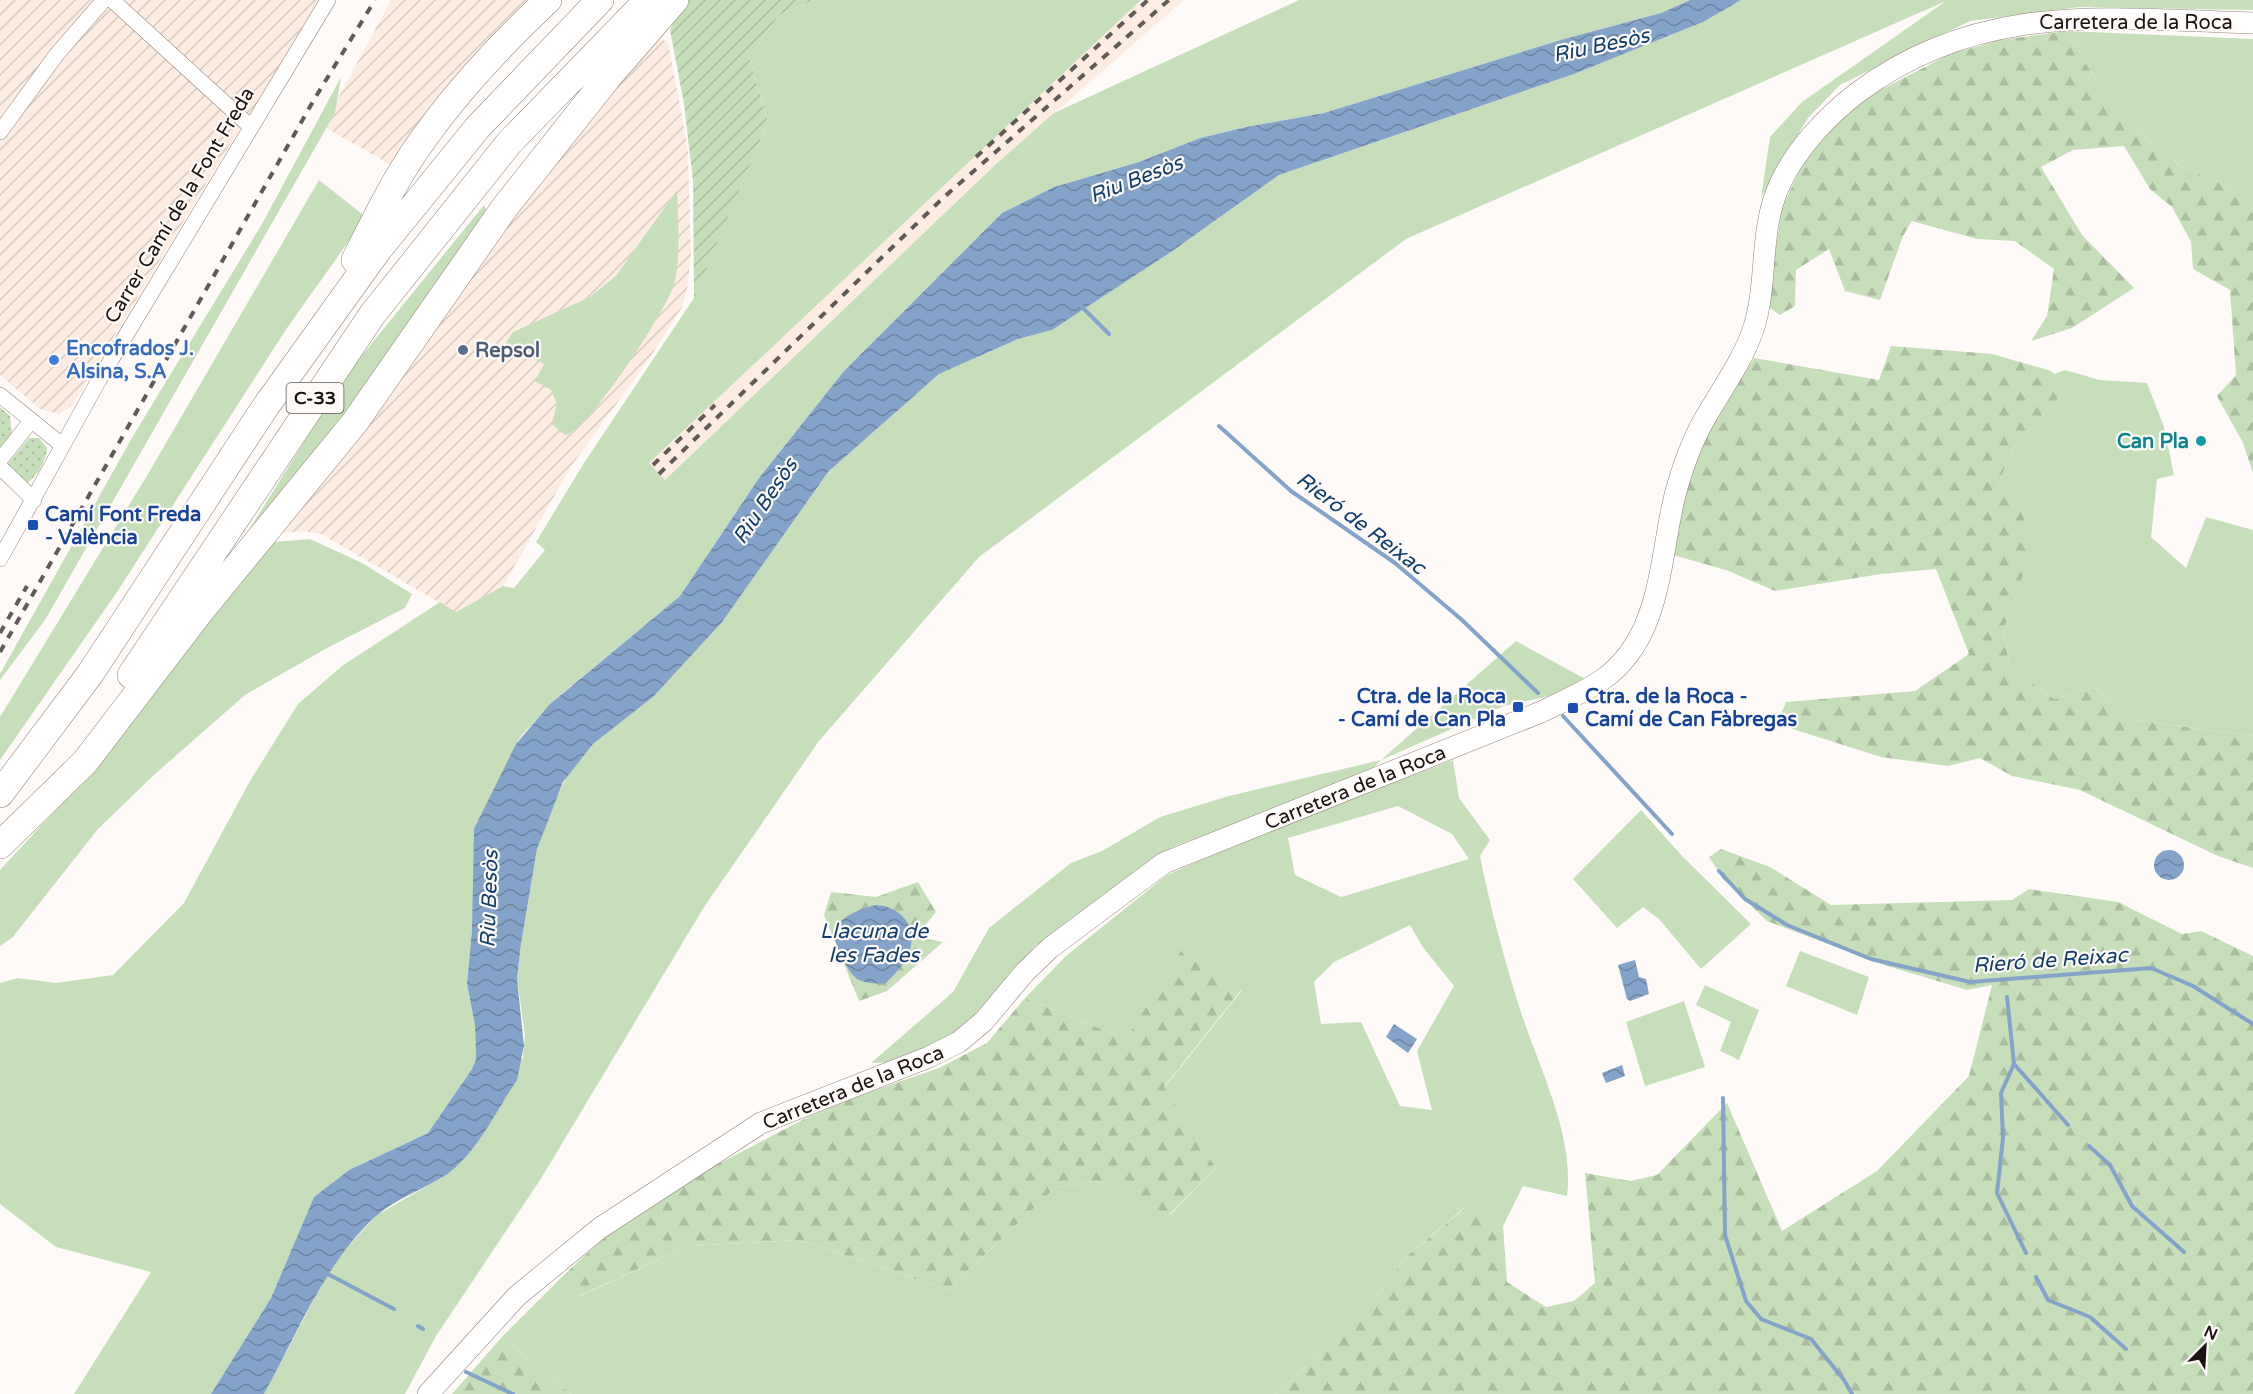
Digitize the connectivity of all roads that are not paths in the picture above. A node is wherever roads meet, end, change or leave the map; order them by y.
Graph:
1 (104, 0) edge
2 (112, 0) edge
3 (328, 0) edge
4 (548, 0) edge
5 (600, 0) edge
6 (648, 0) edge
7 (675, 0) edge
8 (2253, 23) edge
9 (251, 126) junction
10 (0, 132) edge
11 (316, 336) junction
12 (0, 395) edge
13 (31, 422) junction
14 (62, 446) junction
15 (0, 460) edge
16 (0, 467) edge
17 (34, 500) junction
18 (0, 559) edge
19 (0, 794) edge
20 (19, 825) junction
21 (0, 845) edge
22 (428, 1394) edge

1 - 10 street
2 - 9 street
3 - 9 street, Carrer Camí de la Font Freda
4 - 11 highway
5 - 11 highway, C-33
6 - 20 highway, C-33
7 - 20 highway
8 - 22 street, Carretera de la Roca
9 - 14 street, Carrer Camí de la Font Freda
11 - 19 highway, C-33
12 - 13 street
13 - 14 street
13 - 15 street
14 - 17 street, Carrer Camí de la Font Freda
16 - 17 street
17 - 18 street, Carrer Camí de la Font Freda
20 - 21 highway, C-33

